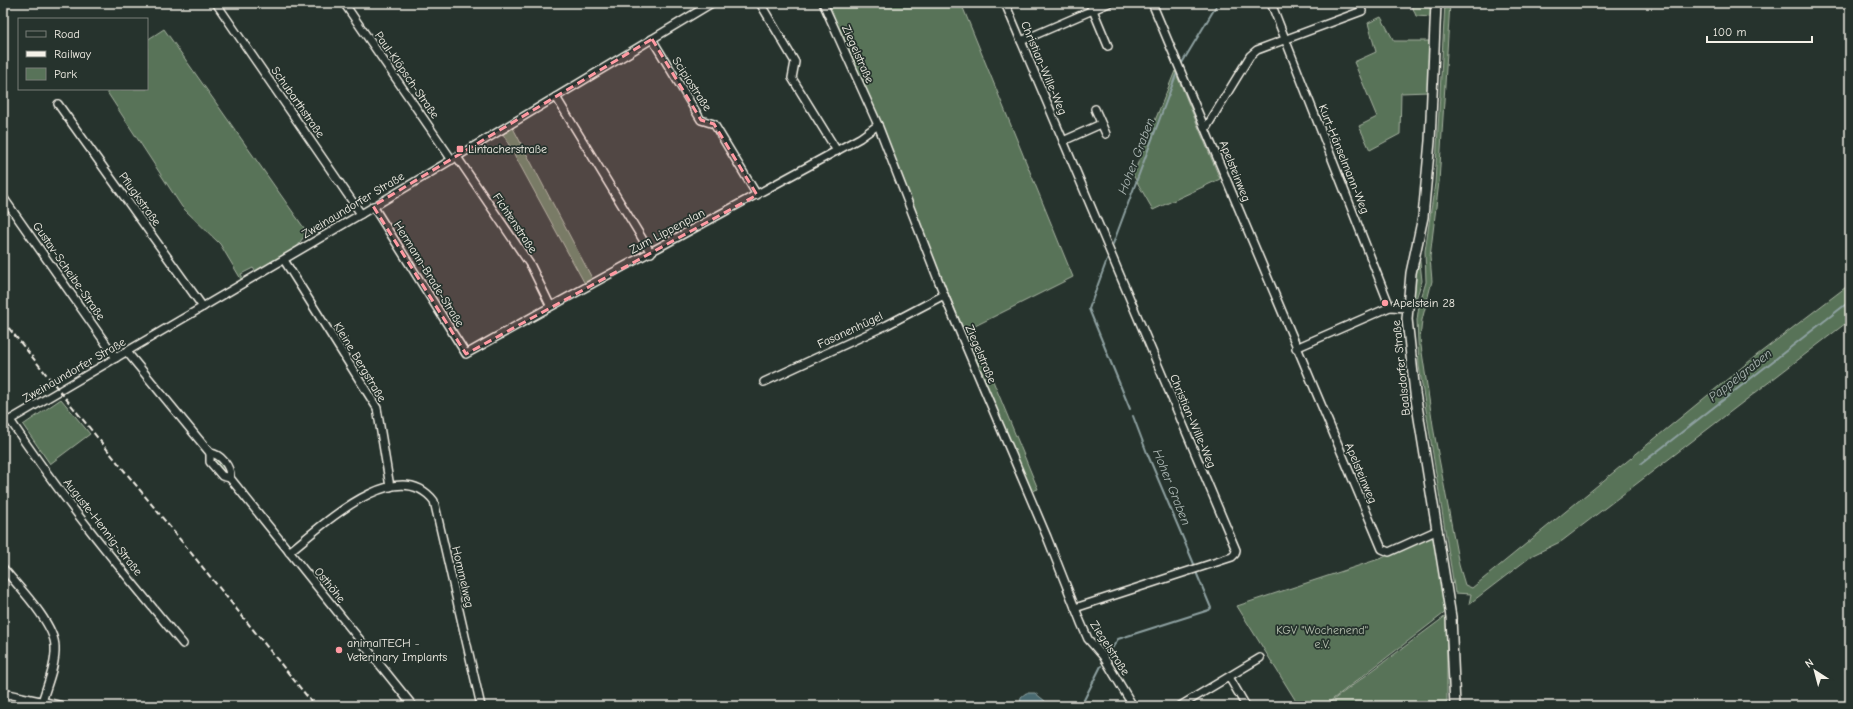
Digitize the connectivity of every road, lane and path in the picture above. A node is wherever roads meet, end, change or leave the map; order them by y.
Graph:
1 (216, 3) edge
2 (344, 3) edge
3 (712, 3) edge
4 (760, 3) edge
5 (823, 3) edge
6 (1005, 3) edge
7 (1109, 3) edge
8 (1152, 3) edge
9 (1271, 3) edge
10 (1359, 3) edge
11 (1436, 3) edge
12 (1091, 7) edge
13 (652, 39) junction
14 (1285, 40) junction
15 (1021, 41) junction
16 (1108, 46) dead end
17 (556, 97) junction
18 (58, 104) dead end
19 (1095, 109) dead end
20 (1101, 124) junction
21 (878, 125) junction
22 (1206, 128) junction
23 (1106, 134) dead end
24 (1063, 141) junction
25 (837, 151) junction
26 (454, 158) junction
27 (757, 195) junction
28 (3, 197) edge
29 (373, 206) junction
30 (361, 214) junction
31 (651, 253) junction
32 (284, 260) junction
33 (944, 296) junction
34 (550, 306) junction
35 (203, 307) junction
36 (1390, 307) junction
37 (1408, 308) junction
38 (1296, 348) junction
39 (127, 352) junction
40 (466, 354) joint
41 (116, 358) junction
42 (764, 382) dead end
43 (6, 422) edge
44 (210, 453) junction
45 (230, 478) junction
46 (390, 487) junction
47 (1438, 530) junction
48 (290, 552) junction
49 (3, 568) edge
50 (1075, 608) junction
51 (183, 644) dead end
52 (1260, 658) dead end
53 (1229, 677) junction
54 (3, 692) edge
55 (42, 702) junction
56 (63, 706) edge
57 (413, 706) edge
58 (481, 706) edge
59 (1133, 706) edge
60 (1180, 706) edge
61 (1246, 706) edge
62 (1455, 706) edge

1 - 30 street, Schubarthstraße
2 - 26 street, Paul-Klöpsch-Straße
3 - 13 street, Zweinaundorfer Straße
4 - 25 street
5 - 21 street, Ziegelstraße
6 - 15 street, Christian-Wille-Weg
7 - 12 street
8 - 22 street, Apelsteinweg
9 - 14 street, Kurt-Hänselmann-Weg
10 - 14 street
11 - 37 main road, Baalsdorfer Straße
12 - 15 street
12 - 16 street
13 - 17 street, Zweinaundorfer Straße
13 - 27 street, Scipiostraße
14 - 22 street
14 - 36 street, Kurt-Hänselmann-Weg
15 - 24 street, Christian-Wille-Weg
17 - 26 street, Zweinaundorfer Straße
17 - 31 street
18 - 35 street, Pflugkstraße
19 - 20 street
20 - 23 street
20 - 24 street
21 - 25 street, Zum Lippenplan
21 - 33 street, Ziegelstraße
22 - 38 street, Apelsteinweg
24 - 50 street, Christian-Wille-Weg
25 - 27 street, Zum Lippenplan
26 - 29 street, Zweinaundorfer Straße
26 - 34 street, Fichtenstraße
27 - 31 street, Zum Lippenplan
28 - 41 street, Gustav-Scheibe-Straße
29 - 30 street, Zweinaundorfer Straße
29 - 40 street, Hermann-Brade-Straße
30 - 32 street, Zweinaundorfer Straße
31 - 34 street, Zum Lippenplan
32 - 35 street, Zweinaundorfer Straße
32 - 46 street, Kleine Bergstraße
33 - 42 street, Fasanenhügel
33 - 50 street, Ziegelstraße
34 - 40 street, Zum Lippenplan
35 - 39 street, Zweinaundorfer Straße
36 - 37 street
36 - 38 street
37 - 47 main road, Baalsdorfer Straße
38 - 47 street, Apelsteinweg
39 - 41 street, Zweinaundorfer Straße
39 - 44 street, Osthöhe
41 - 43 street, Zweinaundorfer Straße
43 - 51 street, Auguste-Hennig-Straße
44 - 45 street, Osthöhe
44 - 45 street, Osthöhe
45 - 48 street, Osthöhe
46 - 48 street, Hommelweg
46 - 58 street, Hommelweg
47 - 62 main road, Baalsdorfer Straße
48 - 57 street, Osthöhe
49 - 55 street
50 - 59 street, Ziegelstraße
52 - 53 street
53 - 60 street
53 - 61 street
54 - 55 street
55 - 56 street

